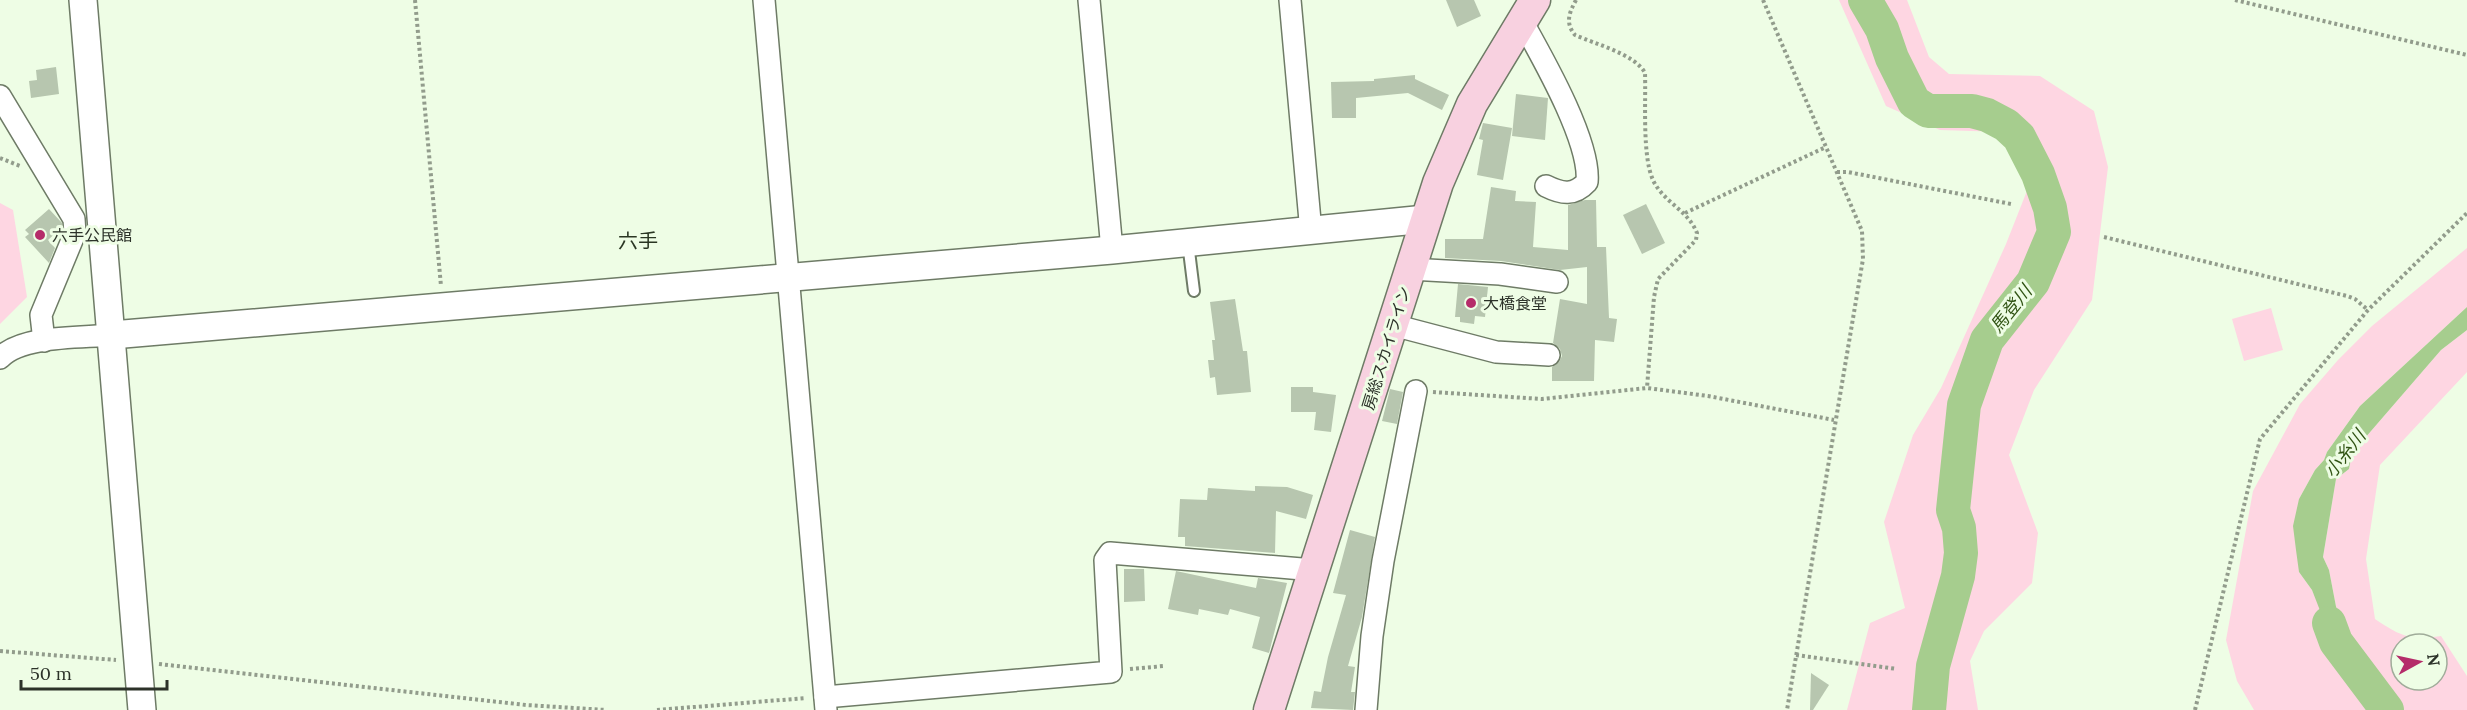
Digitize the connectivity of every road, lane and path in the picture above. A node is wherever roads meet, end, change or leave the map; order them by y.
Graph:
1 (83, 0) edge
2 (415, 0) edge
3 (764, 0) edge
4 (1089, 0) edge
5 (1290, 0) edge
6 (1576, 0) edge
7 (1762, 0) edge
8 (2235, 0) edge
9 (1529, 11) edge
10 (2467, 55) edge
11 (0, 96) edge
12 (1826, 147) junction
13 (1837, 172) junction
14 (1546, 186) dead end
15 (2011, 204) dead end
16 (1685, 213) junction
17 (2467, 213) edge
18 (1426, 219) junction
19 (1311, 232) junction
20 (2104, 237) dead end
21 (1188, 243) junction
22 (1112, 250) junction
23 (1410, 269) junction
24 (789, 278) junction
25 (1557, 282) dead end
26 (1194, 291) dead end
27 (443, 308) junction
28 (2368, 310) junction
29 (1393, 324) junction
30 (112, 335) junction
31 (44, 341) junction
32 (1549, 356) dead end
33 (0, 357) edge
34 (1647, 388) junction
35 (1416, 391) joint
36 (1834, 420) junction
37 (1314, 570) junction
38 (0, 651) edge
39 (1796, 655) junction
40 (138, 662) junction
41 (1164, 666) dead end
42 (1897, 669) dead end
43 (1111, 672) junction
44 (825, 703) edge
45 (142, 710) edge
46 (606, 710) edge
47 (657, 710) edge
48 (1269, 710) edge
49 (1366, 710) edge
50 (1787, 710) edge
51 (2195, 710) edge

1 - 30 street
2 - 27 path
3 - 24 street
4 - 22 street
5 - 19 street
6 - 16 path
7 - 12 path
8 - 10 path
9 - 14 street
9 - 18 main road, 房総スカイライン
11 - 31 street
12 - 13 path
12 - 16 path
13 - 15 path
13 - 36 path
16 - 34 path
17 - 28 path
18 - 19 street
18 - 23 main road, 房総スカイライン
19 - 21 street
20 - 28 path
21 - 22 street
21 - 26 lane
22 - 24 street
23 - 25 street
23 - 29 main road, 房総スカイライン
24 - 27 street
24 - 44 street
27 - 30 street
28 - 51 path
29 - 32 street
29 - 37 main road, 房総スカイライン
30 - 31 street
30 - 40 street
31 - 33 street
34 - 35 path
34 - 36 path
35 - 49 street
36 - 39 path
37 - 43 street
37 - 48 main road, 房総スカイライン
38 - 40 path
39 - 42 path
39 - 50 path
40 - 45 street
40 - 46 path
41 - 43 path
43 - 44 street
44 - 47 path

